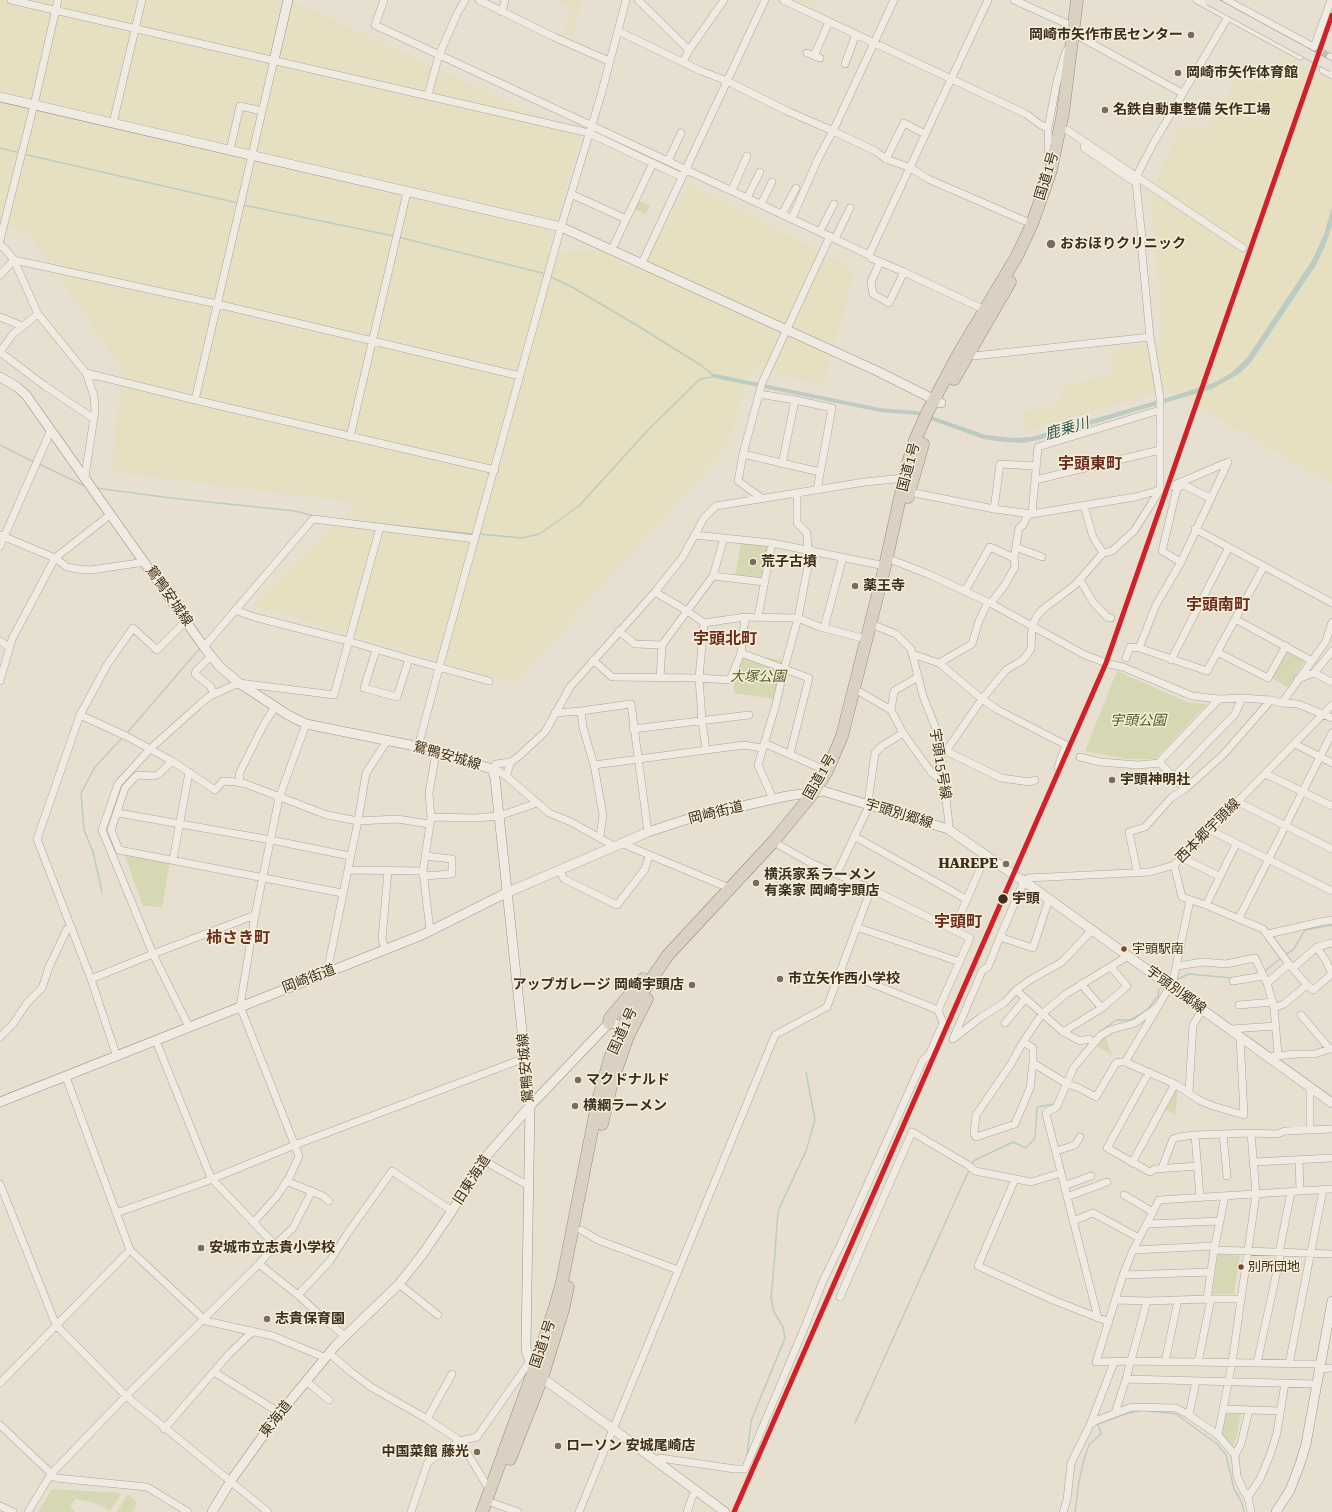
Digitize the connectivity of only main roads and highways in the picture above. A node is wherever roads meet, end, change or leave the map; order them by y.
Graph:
1 (1077, 0) edge
2 (1085, 0) edge
3 (1209, 0) edge
4 (1075, 42) junction
5 (1329, 63) edge
6 (988, 311) junction
7 (938, 401) junction
8 (925, 424) junction
9 (889, 563) junction
10 (818, 792) junction
11 (655, 973) junction
12 (609, 1023) road end
13 (627, 1028) junction
14 (491, 1507) edge
15 (482, 1512) edge

1 - 4 highway, 国道1号
2 - 4 highway, 国道1号
3 - 5 main road, bridge
4 - 6 highway, 国道1号
4 - 6 highway, 国道1号
6 - 7 highway, 国道1号
6 - 7 highway, 国道1号
7 - 8 highway, 国道1号
8 - 9 highway, 国道1号
8 - 9 highway, 国道1号
9 - 10 highway, 国道1号
9 - 10 highway, 国道1号
10 - 11 highway, 国道1号
10 - 13 highway, 国道1号
11 - 12 highway
11 - 13 highway, 国道1号
13 - 14 highway, 国道1号
13 - 15 highway, 国道1号

